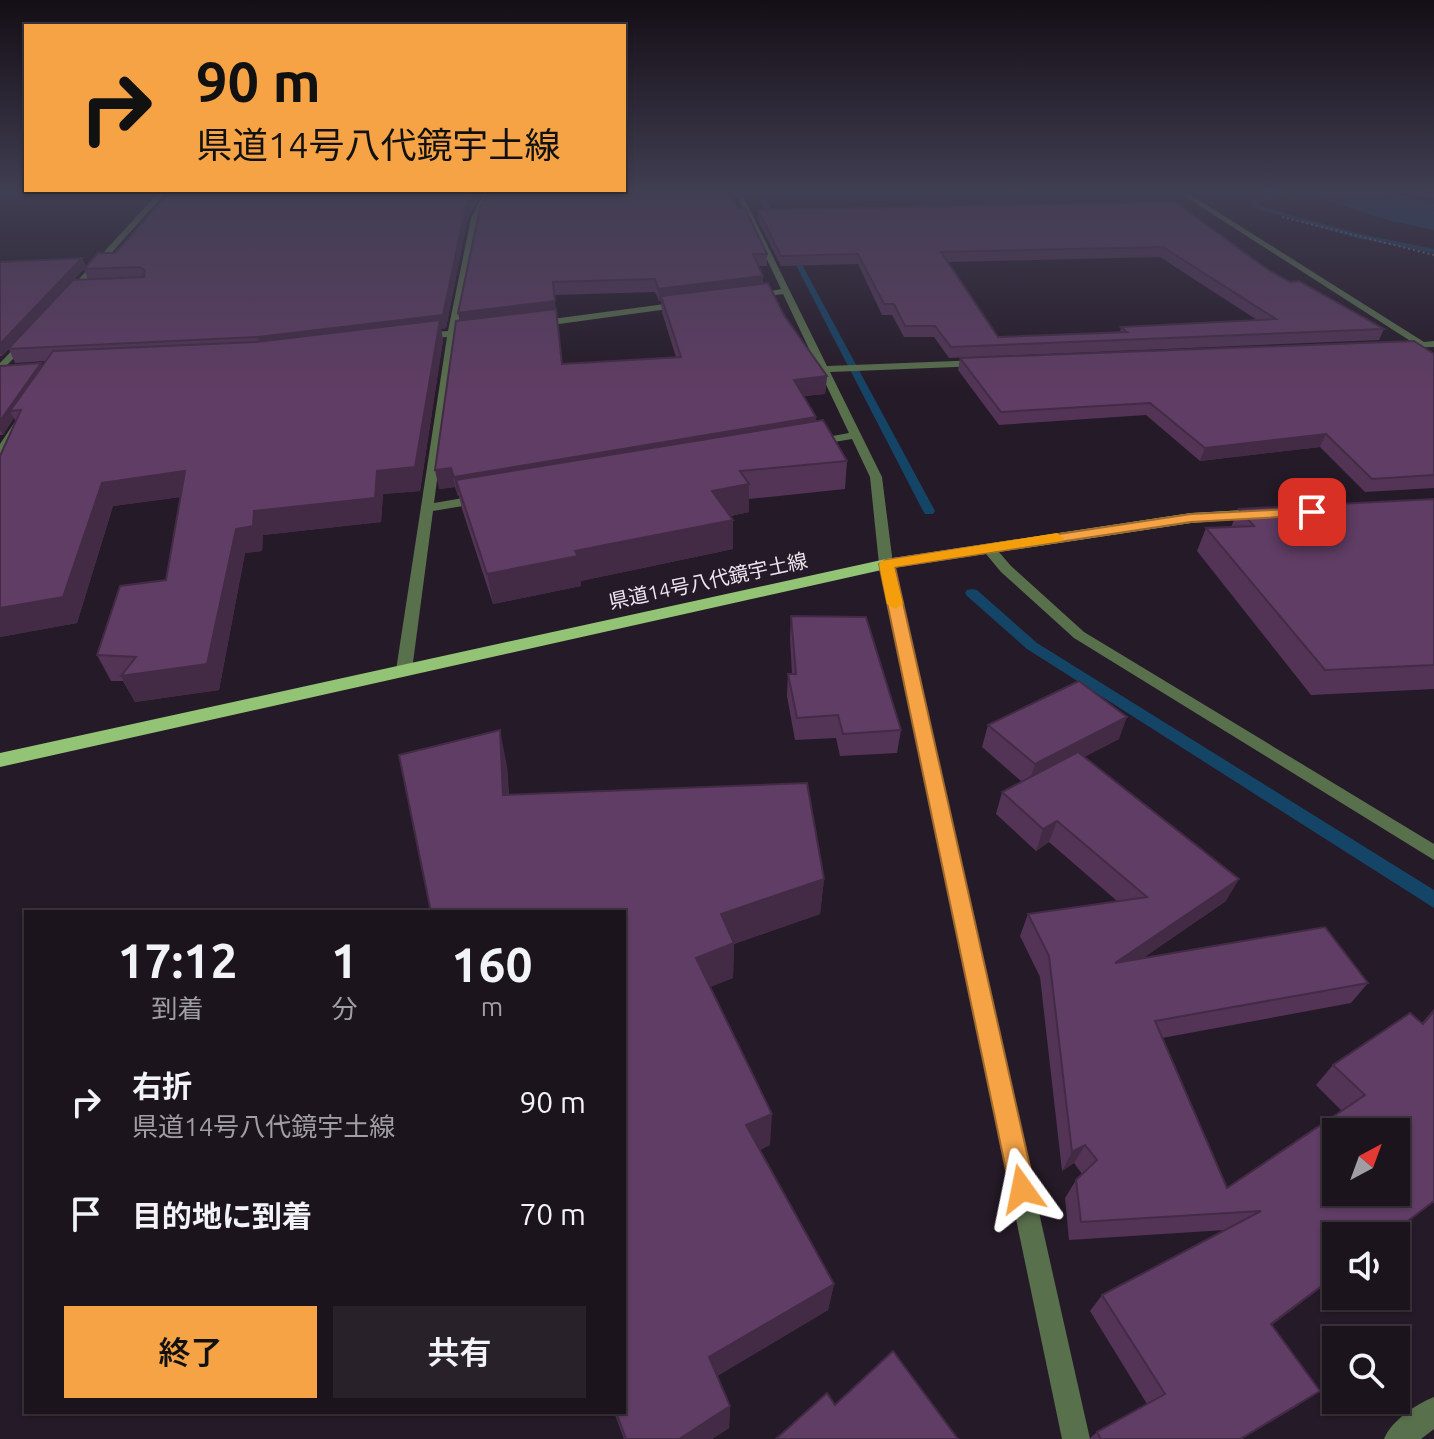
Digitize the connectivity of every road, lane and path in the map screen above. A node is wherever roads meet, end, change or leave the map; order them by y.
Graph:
1 (103, 257) edge
2 (467, 257) edge
3 (769, 257) edge
4 (1286, 257) edge
5 (75, 288) junction
6 (89, 288) edge
7 (785, 291) junction
8 (738, 297) edge
9 (64, 300) edge
10 (691, 303) edge
11 (520, 326) edge
12 (489, 330) edge
13 (32, 334) edge
14 (452, 334) junction
15 (414, 337) edge
16 (1428, 345) edge
17 (1391, 346) edge
18 (1434, 352) edge
19 (995, 362) edge
20 (15, 369) edge
21 (830, 369) junction
22 (0, 370) edge
23 (25, 415) edge
24 (857, 435) junction
25 (796, 445) edge
26 (0, 452) edge
27 (489, 498) edge
28 (427, 508) junction
29 (1282, 513) edge
30 (988, 548) junction
31 (886, 564) junction
32 (404, 670) junction
33 (0, 760) edge
34 (1434, 853) edge
35 (1434, 1411) edge
36 (1076, 1439) edge
37 (1398, 1439) edge

1 - 5 street
2 - 14 street
3 - 7 street
4 - 16 street
5 - 6 street
5 - 9 street
7 - 8 street
7 - 21 street
10 - 11 street
12 - 14 street
13 - 22 street
14 - 15 street
14 - 28 street
16 - 17 street
16 - 18 street
19 - 21 street
20 - 22 street
21 - 24 street
23 - 26 street
24 - 25 street
24 - 31 street
27 - 28 street
28 - 32 street
29 - 30 main road, 県道14号八代鏡宇土線
30 - 31 main road, 県道14号八代鏡宇土線
30 - 34 street
31 - 32 main road, 県道14号八代鏡宇土線
31 - 36 street
32 - 33 main road, 県道14号八代鏡宇土線
35 - 37 street

